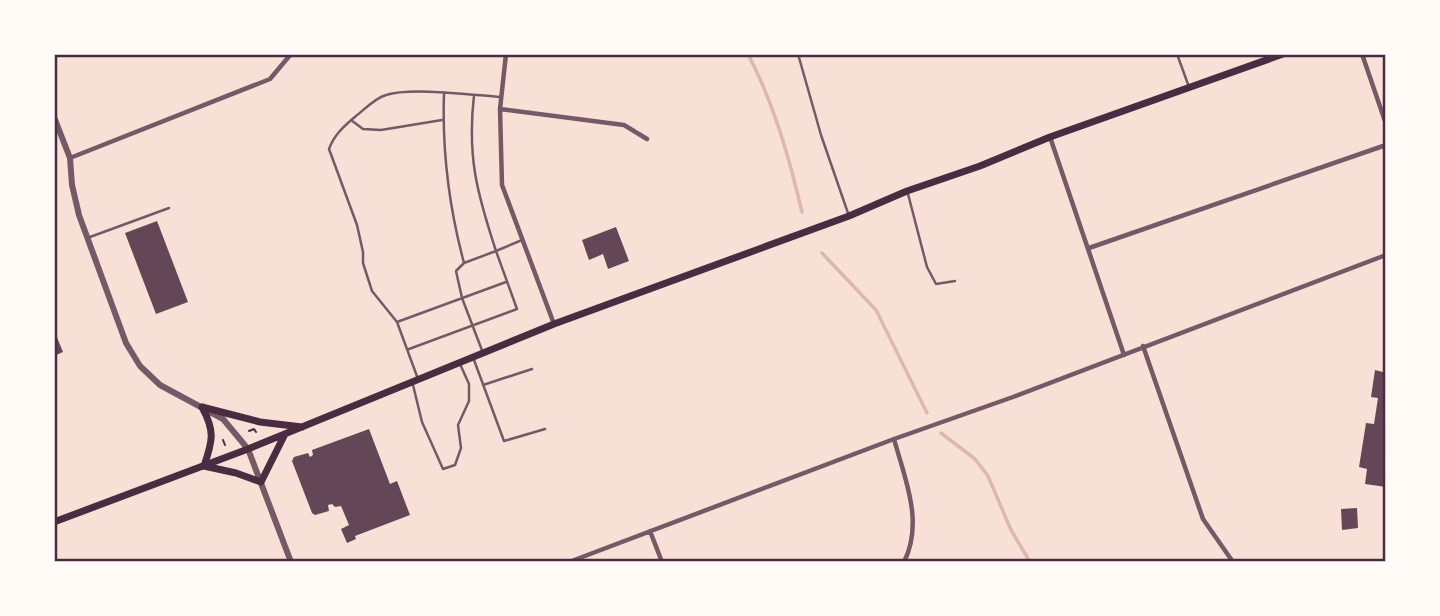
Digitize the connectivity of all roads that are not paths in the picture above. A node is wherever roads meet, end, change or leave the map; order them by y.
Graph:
1 (291, 54) edge
2 (506, 54) edge
3 (798, 54) edge
4 (1177, 54) edge
5 (1283, 54) edge
6 (1362, 54) edge
7 (1189, 88) junction
8 (444, 93) junction
9 (474, 95) junction
10 (502, 97) junction
11 (500, 109) junction
12 (54, 117) edge
13 (351, 120) junction
14 (443, 120) junction
15 (1386, 124) edge
16 (1050, 137) junction
17 (647, 139) dead end
18 (1386, 145) edge
19 (70, 158) junction
20 (907, 191) junction
21 (169, 208) dead end
22 (849, 216) junction
23 (87, 238) junction
24 (522, 240) junction
25 (1089, 248) junction
26 (496, 251) junction
27 (1386, 255) edge
28 (464, 263) junction
29 (507, 281) junction
30 (955, 281) dead end
31 (462, 298) junction
32 (397, 322) junction
33 (554, 324) junction
34 (472, 325) junction
35 (1143, 346) junction
36 (408, 350) junction
37 (483, 353) junction
38 (1124, 355) junction
39 (472, 357) junction
40 (459, 362) junction
41 (532, 369) dead end
42 (415, 380) junction
43 (483, 385) junction
44 (202, 407) junction
45 (302, 427) junction
46 (545, 429) dead end
47 (285, 434) junction
48 (894, 439) junction
49 (248, 449) junction
50 (204, 466) junction
51 (261, 482) junction
52 (54, 522) edge
53 (650, 531) junction
54 (291, 562) edge
55 (569, 562) edge
56 (662, 562) edge
57 (904, 562) edge
58 (1233, 562) edge

1 - 19 street
2 - 10 street
3 - 22 lane
4 - 7 lane
5 - 7 main road
6 - 15 street
7 - 16 main road
8 - 9 lane
8 - 13 lane
8 - 14 lane
9 - 10 lane
9 - 26 lane
10 - 11 street
11 - 17 street
11 - 24 street
12 - 19 street
13 - 14 lane
13 - 32 lane
14 - 28 lane
16 - 20 main road
16 - 25 street
18 - 25 street
19 - 23 street
20 - 22 main road
20 - 30 lane
21 - 23 lane
22 - 33 main road
23 - 44 street
24 - 26 lane
24 - 33 street
25 - 38 street
26 - 28 lane
26 - 29 lane
27 - 35 street
28 - 31 lane
29 - 31 lane
29 - 34 lane
31 - 32 lane
31 - 34 lane
32 - 36 lane
33 - 37 main road
34 - 36 lane
34 - 37 lane
35 - 38 street
35 - 58 street
36 - 42 lane
37 - 39 main road
38 - 48 street
39 - 40 main road
39 - 43 lane
40 - 42 main road
40 - 42 lane
41 - 43 lane
42 - 45 main road
43 - 46 lane
44 - 45 main road
44 - 49 street
44 - 50 main road
45 - 47 main road
47 - 49 main road
47 - 51 main road
48 - 53 street
48 - 57 street
49 - 50 main road
49 - 51 street
50 - 51 main road
50 - 52 main road
51 - 54 street
53 - 55 street
53 - 56 street

